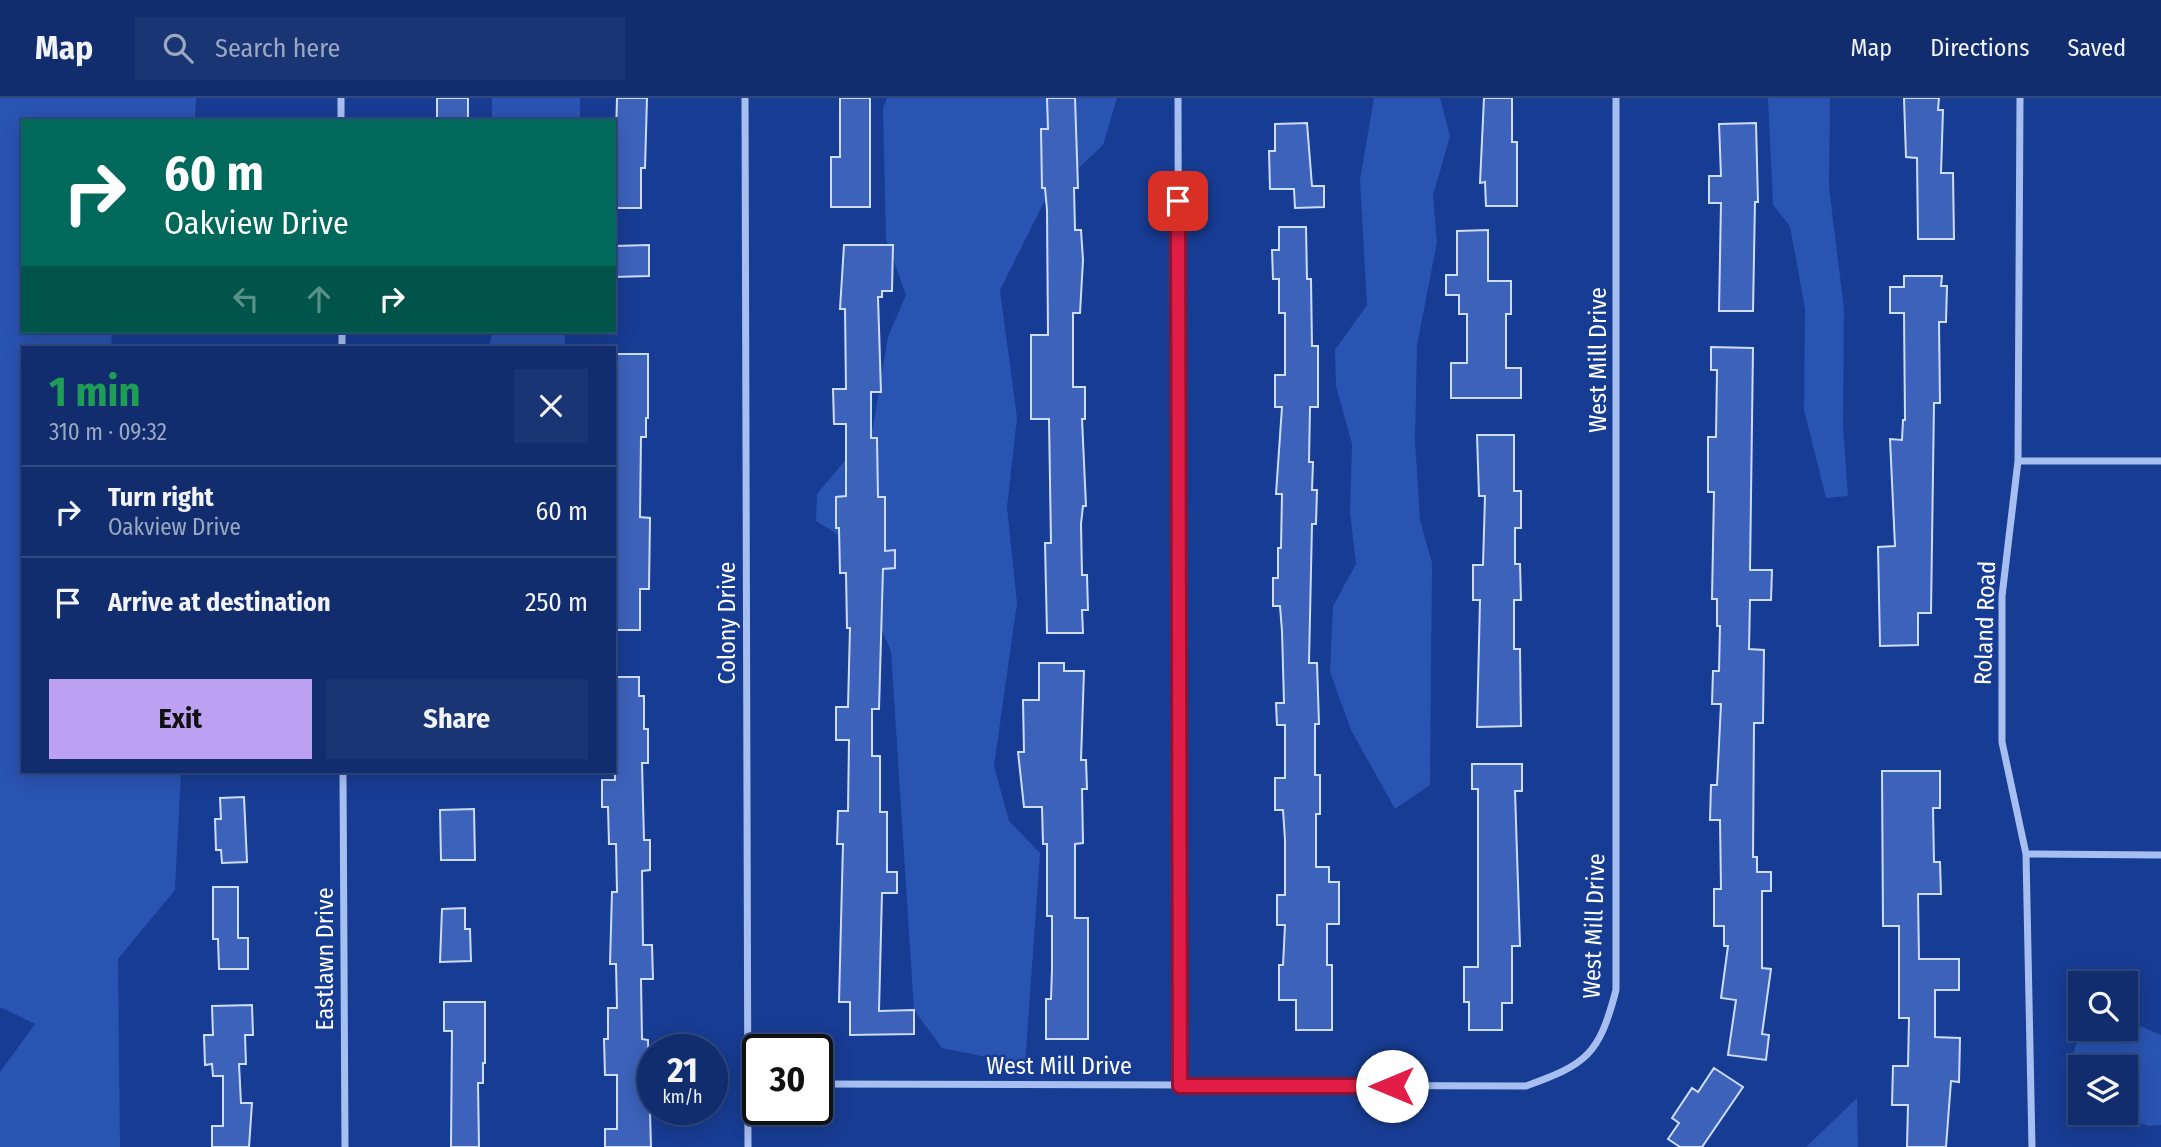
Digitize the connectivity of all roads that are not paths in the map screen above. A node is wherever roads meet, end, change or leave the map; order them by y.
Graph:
1 (341, 98) edge
2 (745, 98) edge
3 (1178, 98) edge
4 (1616, 98) edge
5 (2020, 98) edge
6 (341, 119) edge
7 (2018, 461) junction
8 (2161, 461) edge
9 (343, 773) edge
10 (2026, 854) junction
11 (2161, 855) edge
12 (748, 1034) edge
13 (833, 1084) edge
14 (1180, 1086) junction
15 (748, 1125) edge
16 (345, 1147) edge
17 (748, 1147) edge
18 (2032, 1147) edge

1 - 6 street
2 - 12 street, Colony Drive
3 - 14 street
4 - 14 street, West Mill Drive
5 - 7 street, Roland Road
7 - 8 street
7 - 10 street, Roland Road
9 - 16 street, Eastlawn Drive
10 - 11 street
10 - 18 street, Roland Road
13 - 14 street, West Mill Drive
15 - 17 street, Colony Drive

